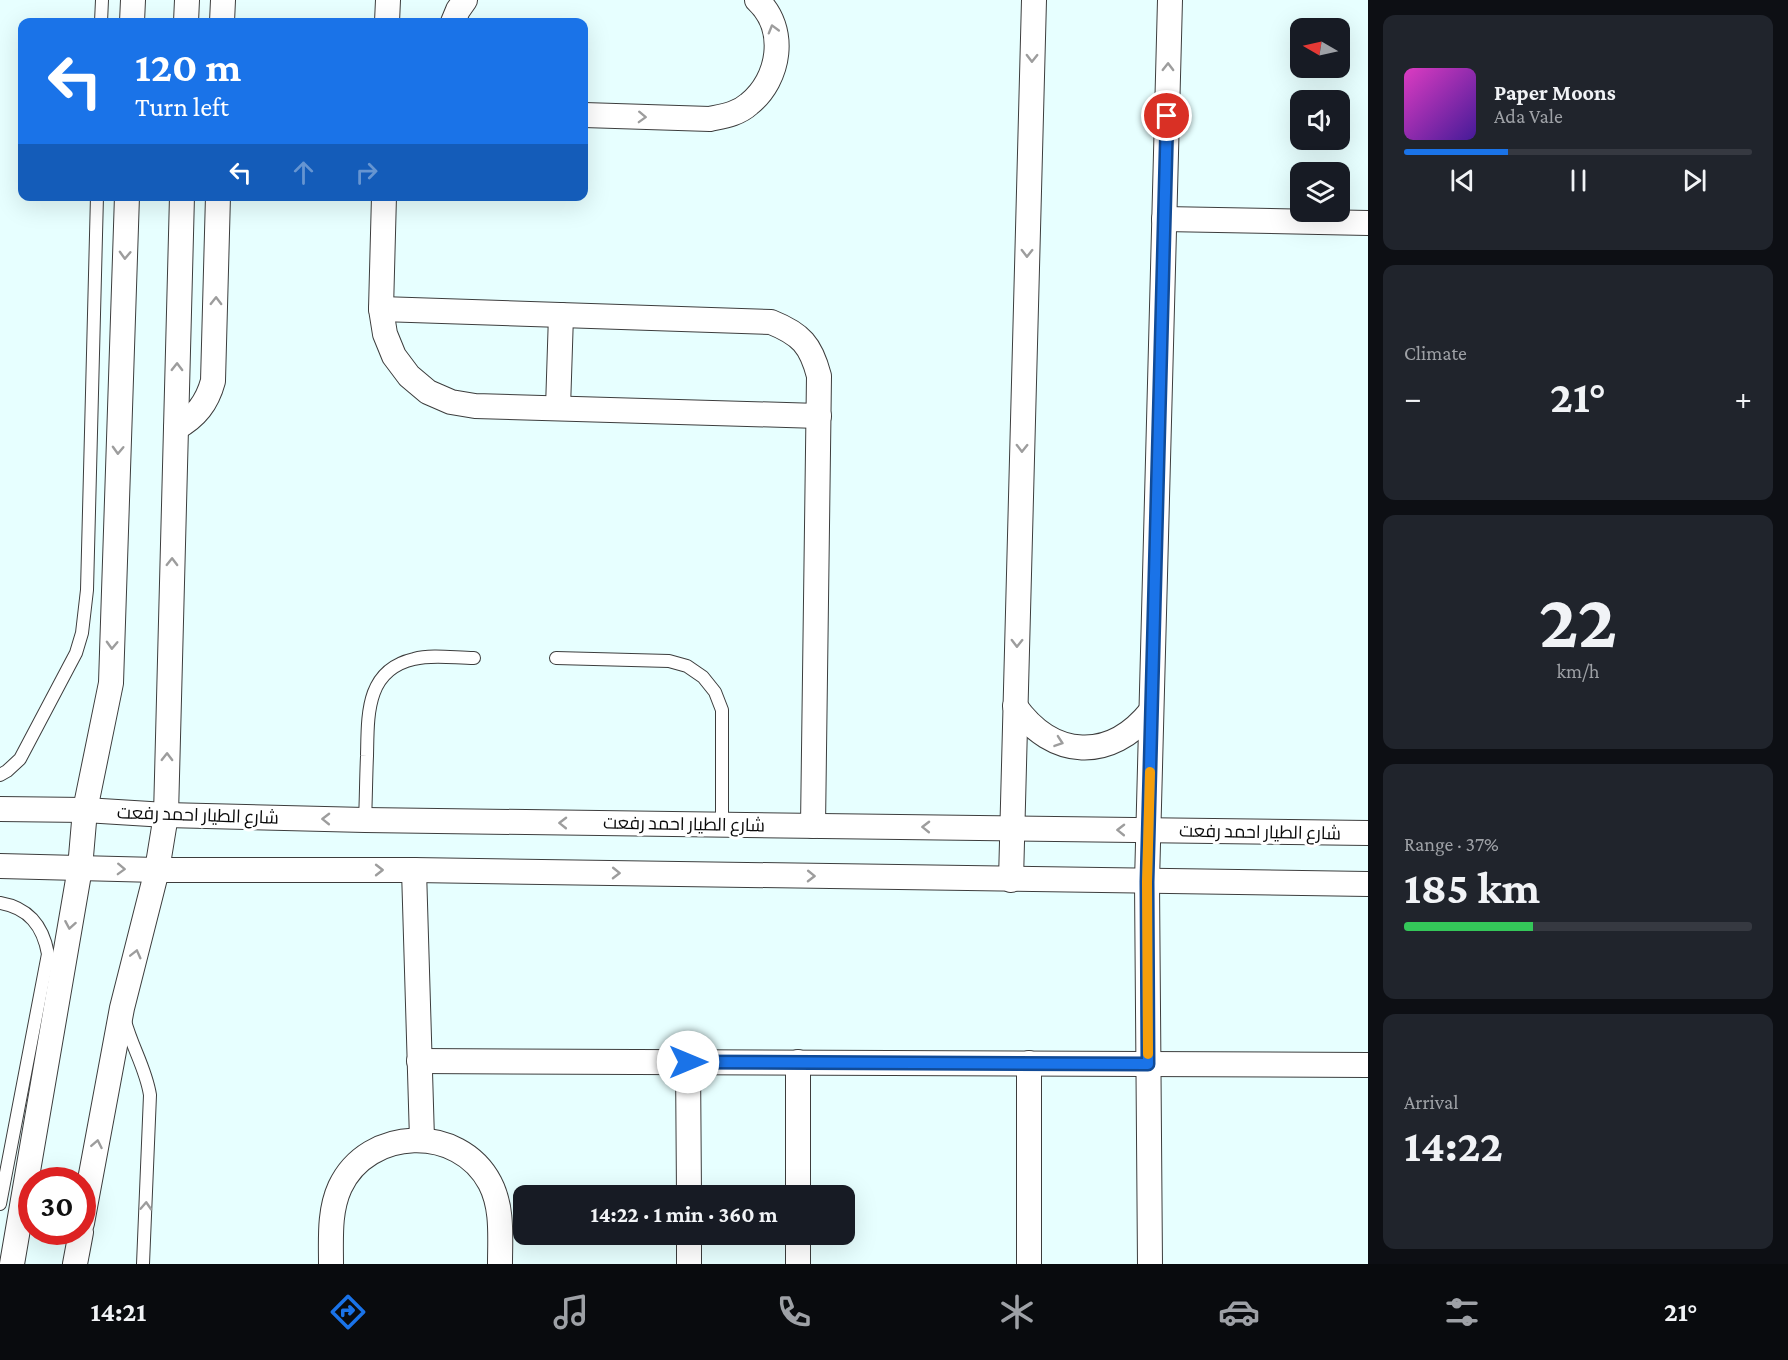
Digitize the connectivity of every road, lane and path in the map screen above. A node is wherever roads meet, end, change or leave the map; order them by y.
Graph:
1 (102, 0) edge
2 (133, 0) edge
3 (187, 0) edge
4 (223, 0) edge
5 (388, 0) edge
6 (465, 0) edge
7 (757, 0) edge
8 (1034, 0) edge
9 (1170, 0) edge
10 (101, 18) edge
11 (132, 18) edge
12 (186, 18) edge
13 (222, 18) edge
14 (387, 18) edge
15 (455, 18) edge
16 (588, 116) edge
17 (97, 201) edge
18 (126, 201) edge
19 (182, 201) edge
20 (218, 201) edge
21 (384, 201) edge
22 (1164, 219) junction
23 (1368, 223) edge
24 (381, 309) junction
25 (561, 315) junction
26 (558, 408) junction
27 (819, 416) junction
28 (176, 428) junction
29 (474, 658) dead end
30 (556, 658) dead end
31 (1015, 706) junction
32 (1151, 711) junction
33 (0, 775) edge
34 (0, 809) edge
35 (85, 810) junction
36 (166, 816) junction
37 (365, 820) junction
38 (722, 825) junction
39 (813, 826) junction
40 (1012, 828) junction
41 (1148, 830) junction
42 (1368, 833) edge
43 (0, 866) edge
44 (80, 868) junction
45 (157, 870) junction
46 (414, 870) junction
47 (1011, 880) junction
48 (1147, 882) junction
49 (1368, 884) edge
50 (0, 903) edge
51 (122, 1008) junction
52 (419, 1061) junction
53 (688, 1062) junction
54 (798, 1062) junction
55 (1029, 1064) junction
56 (1148, 1064) junction
57 (1368, 1065) edge
58 (422, 1140) junction
59 (92, 1167) edge
60 (689, 1185) edge
61 (798, 1185) edge
62 (0, 1204) edge
63 (79, 1245) edge
64 (689, 1245) edge
65 (798, 1245) edge
66 (12, 1264) edge
67 (75, 1264) edge
68 (143, 1264) edge
69 (331, 1264) edge
70 (500, 1264) edge
71 (689, 1264) edge
72 (798, 1264) edge
73 (1029, 1264) edge
74 (1149, 1264) edge

1 - 10 lane
2 - 11 street
3 - 12 street
4 - 13 street
5 - 14 street
6 - 15 street
16 -> 7 street
8 -> 31 street
22 -> 9 street
17 - 33 lane
18 -> 35 street
28 -> 19 street
28 -> 20 street
21 - 24 street
22 - 23 street
22 - 32 street
24 - 25 street
24 - 26 street
25 - 26 street
25 - 27 street
26 - 27 street
27 - 39 street
36 -> 28 street
29 - 37 lane
30 - 38 lane
31 -> 32 street
31 - 40 street
32 - 41 street
34 - 35 street, شارع الطيار احمد رفعت
35 - 36 street, شارع الطيار احمد رفعت
35 - 44 street
37 -> 36 street, شارع الطيار احمد رفعت
36 - 45 street
38 -> 37 street, شارع الطيار احمد رفعت
38 - 39 street, شارع الطيار احمد رفعت
40 -> 39 street, شارع الطيار احمد رفعت
41 -> 40 street, شارع الطيار احمد رفعت
40 - 47 street
41 - 42 street, شارع الطيار احمد رفعت
41 - 48 street
43 - 44 street
44 -> 45 street
44 -> 66 street
45 -> 46 street
51 -> 45 street
46 -> 47 street
46 - 52 street
47 - 48 street
48 - 49 street
48 - 56 street
50 - 62 lane
59 -> 51 street
68 -> 51 lane
52 - 53 street
52 - 58 street
53 - 54 street
53 - 60 street
54 - 55 street
54 - 61 street
55 - 56 street
55 - 73 street
56 - 57 street
56 - 74 street
58 - 69 street
58 - 70 street
63 - 67 street
64 - 71 street
65 - 72 street

